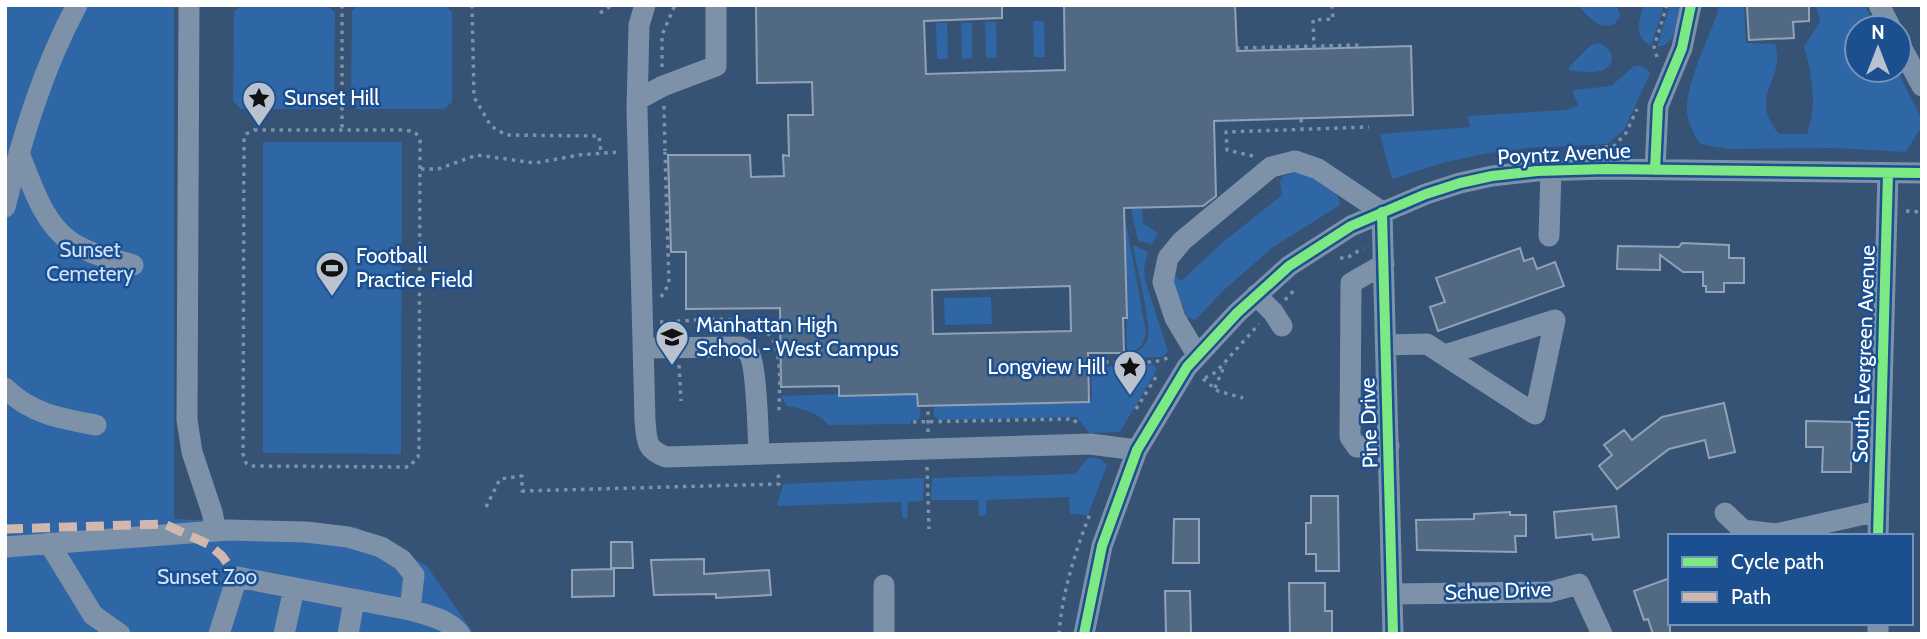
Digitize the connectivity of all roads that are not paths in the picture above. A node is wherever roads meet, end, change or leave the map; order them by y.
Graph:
1 (77, 5) edge
2 (189, 5) edge
3 (645, 5) edge
4 (716, 5) edge
5 (1691, 5) edge
6 (1913, 69) edge
7 (1922, 86) edge
8 (637, 100) junction
9 (19, 153) junction
10 (1551, 170) junction
11 (1655, 170) junction
12 (1888, 173) junction
13 (1922, 173) edge
14 (5, 207) edge
15 (1382, 212) junction
16 (1549, 236) dead end
17 (1384, 264) junction
18 (133, 265) dead end
19 (1256, 295) junction
20 (1282, 326) dead end
21 (1386, 345) junction
22 (643, 348) junction
23 (1197, 355) junction
24 (1445, 355) junction
25 (5, 388) edge
26 (96, 425) dead end
27 (1389, 446) junction
28 (1137, 450) junction
29 (769, 453) junction
30 (1878, 511) junction
31 (1724, 513) dead end
32 (216, 531) junction
33 (1878, 534) edge
34 (48, 543) junction
35 (5, 547) edge
36 (884, 585) dead end
37 (294, 589) junction
38 (1393, 594) junction
39 (354, 601) junction
40 (410, 610) junction
41 (120, 634) edge
42 (219, 634) edge
43 (284, 634) edge
44 (348, 634) edge
45 (460, 634) edge
46 (884, 634) edge
47 (1084, 634) edge
48 (1393, 634) edge
49 (1602, 634) edge

1 - 9 street
2 - 32 street
3 - 8 street
4 - 8 street
5 - 11 street
6 - 7 street
8 - 22 street
9 - 14 street
9 - 18 street
10 - 11 street, Poyntz Avenue
10 - 15 street, Poyntz Avenue
10 - 16 street
11 - 12 street, Poyntz Avenue
12 - 13 street, Poyntz Avenue
12 - 30 street, South Evergreen Avenue
15 - 17 street, Pine Drive
15 - 19 street, Poyntz Avenue
15 - 23 street
17 - 21 street, Pine Drive
17 - 27 street
19 - 20 street
19 - 23 street, Poyntz Avenue
21 - 24 street
21 - 27 street, Pine Drive
22 - 29 street
22 - 29 street
23 - 28 street, Poyntz Avenue
24 - 24 street
25 - 26 street
27 - 38 street, Pine Drive
28 - 29 street
28 - 47 street, Poyntz Avenue
30 - 31 street
30 - 33 street, South Evergreen Avenue
32 - 34 street
32 - 40 street
34 - 35 street
34 - 41 street
36 - 46 street
37 - 39 street
37 - 42 street
37 - 43 street
38 - 48 street, Pine Drive
38 - 49 street, Schue Drive
39 - 40 street
39 - 44 street
40 - 45 street

